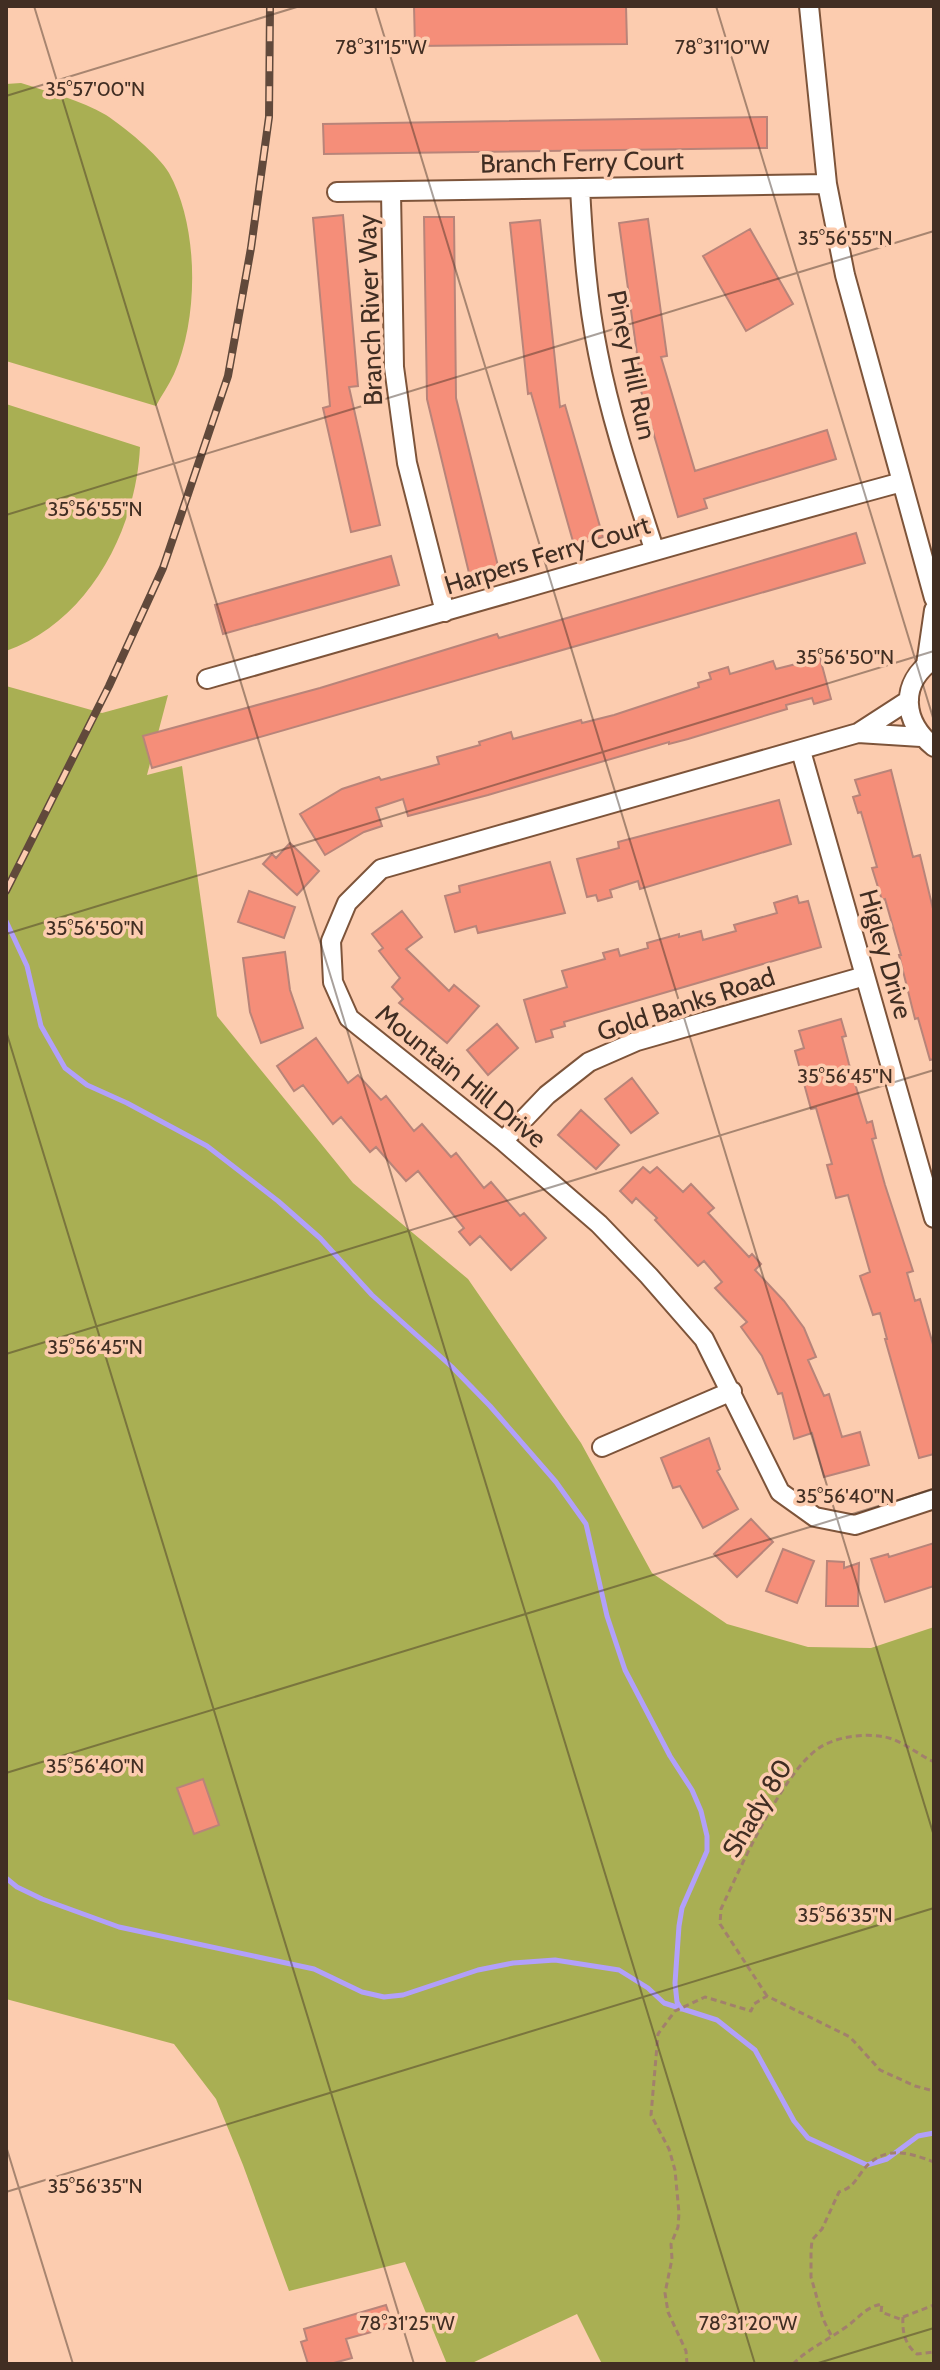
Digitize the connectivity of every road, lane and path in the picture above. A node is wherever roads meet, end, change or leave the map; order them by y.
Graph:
1 (809, 6) edge
2 (827, 184) junction
3 (580, 188) junction
4 (337, 192) dead end
5 (391, 192) junction
6 (902, 482) junction
7 (926, 543) edge
8 (654, 549) junction
9 (934, 598) edge
10 (934, 610) edge
11 (445, 612) junction
12 (930, 662) edge
13 (207, 679) dead end
14 (909, 700) junction
15 (858, 733) junction
16 (928, 742) edge
17 (801, 751) junction
18 (865, 976) junction
19 (503, 1141) junction
20 (934, 1218) edge
21 (732, 1391) junction
22 (602, 1447) dead end
23 (934, 1499) edge
24 (934, 1762) edge
25 (767, 1996) junction
26 (934, 2091) edge
27 (934, 2162) edge
28 (934, 2305) edge
29 (903, 2317) junction
30 (831, 2335) junction
31 (934, 2352) edge
32 (687, 2364) edge
33 (793, 2364) edge

1 - 2 street
2 - 3 street, Branch Ferry Court
2 - 6 street
3 - 5 street, Branch Ferry Court
3 - 8 street, Piney Hill Run
4 - 5 street, Branch Ferry Court
5 - 11 street, Branch River Way
6 - 7 street
6 - 8 street, Harpers Ferry Court
7 - 9 street
8 - 11 street, Harpers Ferry Court
10 - 12 street
11 - 13 street, Harpers Ferry Court
12 - 14 street
14 - 15 street, Mountain Hill Drive
14 - 16 street
15 - 16 street, Mountain Hill Drive
15 - 17 street, Mountain Hill Drive
17 - 18 street, Higley Drive
17 - 19 street, Mountain Hill Drive
18 - 19 street, Gold Banks Road
18 - 20 street, Higley Drive
19 - 21 street, Mountain Hill Drive
21 - 22 street
21 - 23 street, Mountain Hill Drive
24 - 25 path, Shady 80
25 - 26 path
25 - 32 path
27 - 30 path
28 - 29 path
29 - 30 path
29 - 31 path
30 - 33 path

